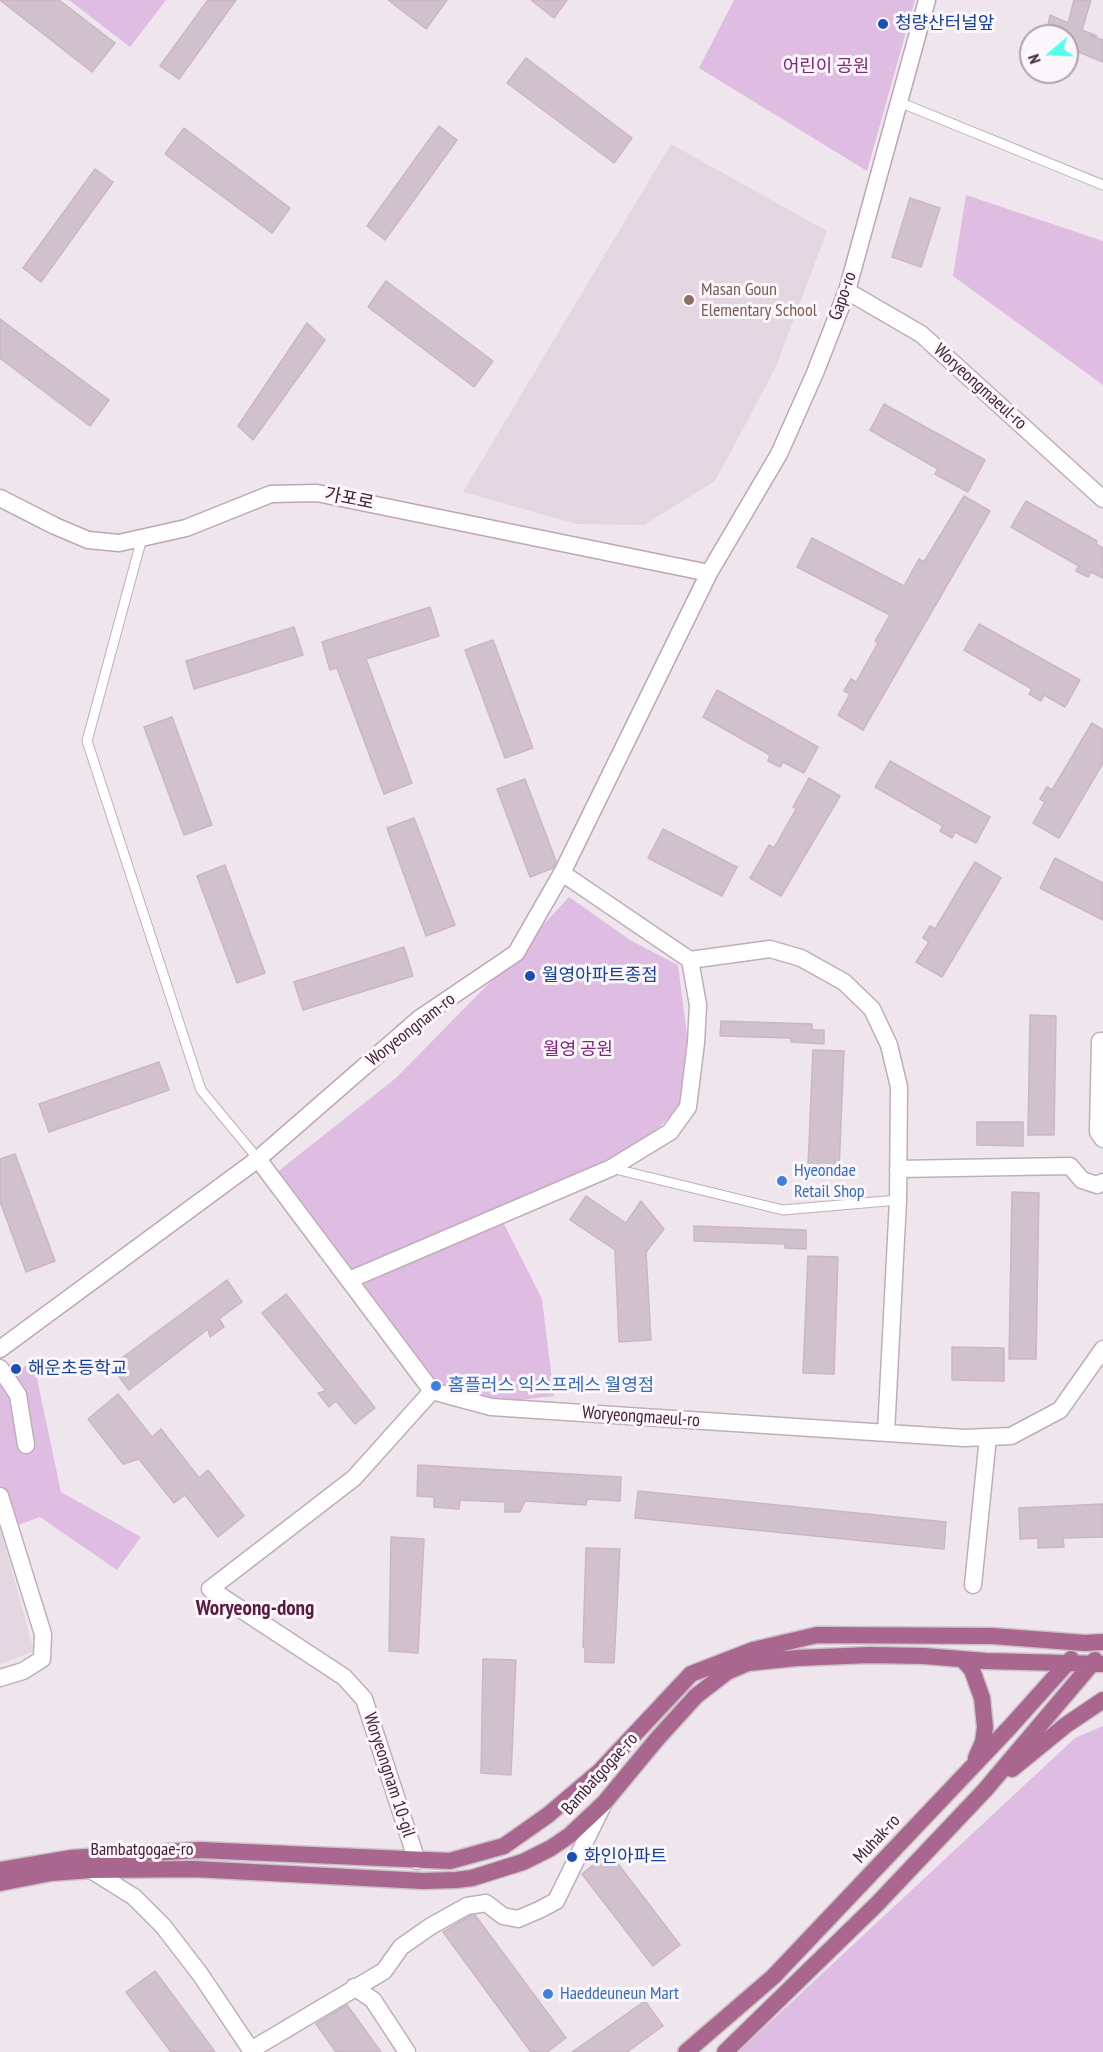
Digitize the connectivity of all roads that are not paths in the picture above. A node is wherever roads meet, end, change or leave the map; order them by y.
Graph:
1 (927, 0) edge
2 (899, 102) junction
3 (1103, 185) edge
4 (847, 291) junction
5 (0, 498) edge
6 (1103, 499) edge
7 (142, 538) junction
8 (709, 573) junction
9 (562, 873) junction
10 (690, 960) junction
11 (1103, 1041) edge
12 (1103, 1139) edge
13 (258, 1159) junction
14 (611, 1168) junction
15 (898, 1169) junction
16 (1103, 1182) edge
17 (898, 1200) junction
18 (349, 1280) junction
19 (1103, 1348) edge
20 (0, 1349) edge
21 (0, 1368) edge
22 (432, 1391) junction
23 (886, 1433) junction
24 (988, 1437) junction
25 (26, 1445) dead end
26 (0, 1496) edge
27 (973, 1585) dead end
28 (1103, 1642) edge
29 (1085, 1643) junction
30 (1103, 1650) edge
31 (963, 1660) junction
32 (1067, 1664) junction
33 (1097, 1664) edge
34 (0, 1678) edge
35 (1103, 1700) edge
36 (972, 1767) junction
37 (985, 1790) junction
38 (604, 1803) junction
39 (417, 1861) junction
40 (0, 1870) edge
41 (91, 1870) junction
42 (0, 1883) edge
43 (354, 1988) junction
44 (252, 2051) edge
45 (407, 2052) edge
46 (686, 2052) edge
47 (724, 2052) edge

1 - 2 street, Gapo-ro
2 - 3 lane
2 - 4 street, Gapo-ro
4 - 6 street, Woryeongmaeul-ro
4 - 8 street, Gapo-ro
5 - 7 street, 가포로
7 - 8 street, 가포로
7 - 13 lane
8 - 9 street, Woryeongnam-ro
9 - 10 street
9 - 13 street, Woryeongnam-ro
10 - 14 street
10 - 15 street
11 - 12 street
13 - 18 street
13 - 20 street, Woryeongnam-ro
14 - 17 lane
14 - 18 street
15 - 16 street
15 - 17 street
17 - 23 street
18 - 22 street
19 - 24 street, Woryeongmaeul-ro
21 - 25 street
22 - 23 street, Woryeongmaeul-ro
22 - 39 street, Woryeongnam 10-gil
23 - 24 street, Woryeongmaeul-ro
24 - 27 street
26 - 34 street
28 - 29 main road, Bambatgogae-ro
29 - 32 main road, Muhak-ro
29 - 39 main road, Bambatgogae-ro
30 - 33 main road
31 - 32 main road, Bambatgogae-ro
31 - 36 main road
31 - 38 main road, Bambatgogae-ro
32 - 33 main road, Bambatgogae-ro
32 - 36 main road, Muhak-ro
33 - 37 main road
35 - 37 main road
36 - 46 main road, Muhak-ro
37 - 47 main road
38 - 41 main road, Bambatgogae-ro
38 - 43 street
39 - 40 main road, Bambatgogae-ro
41 - 42 main road, Bambatgogae-ro
41 - 44 street
43 - 44 street
43 - 45 street

